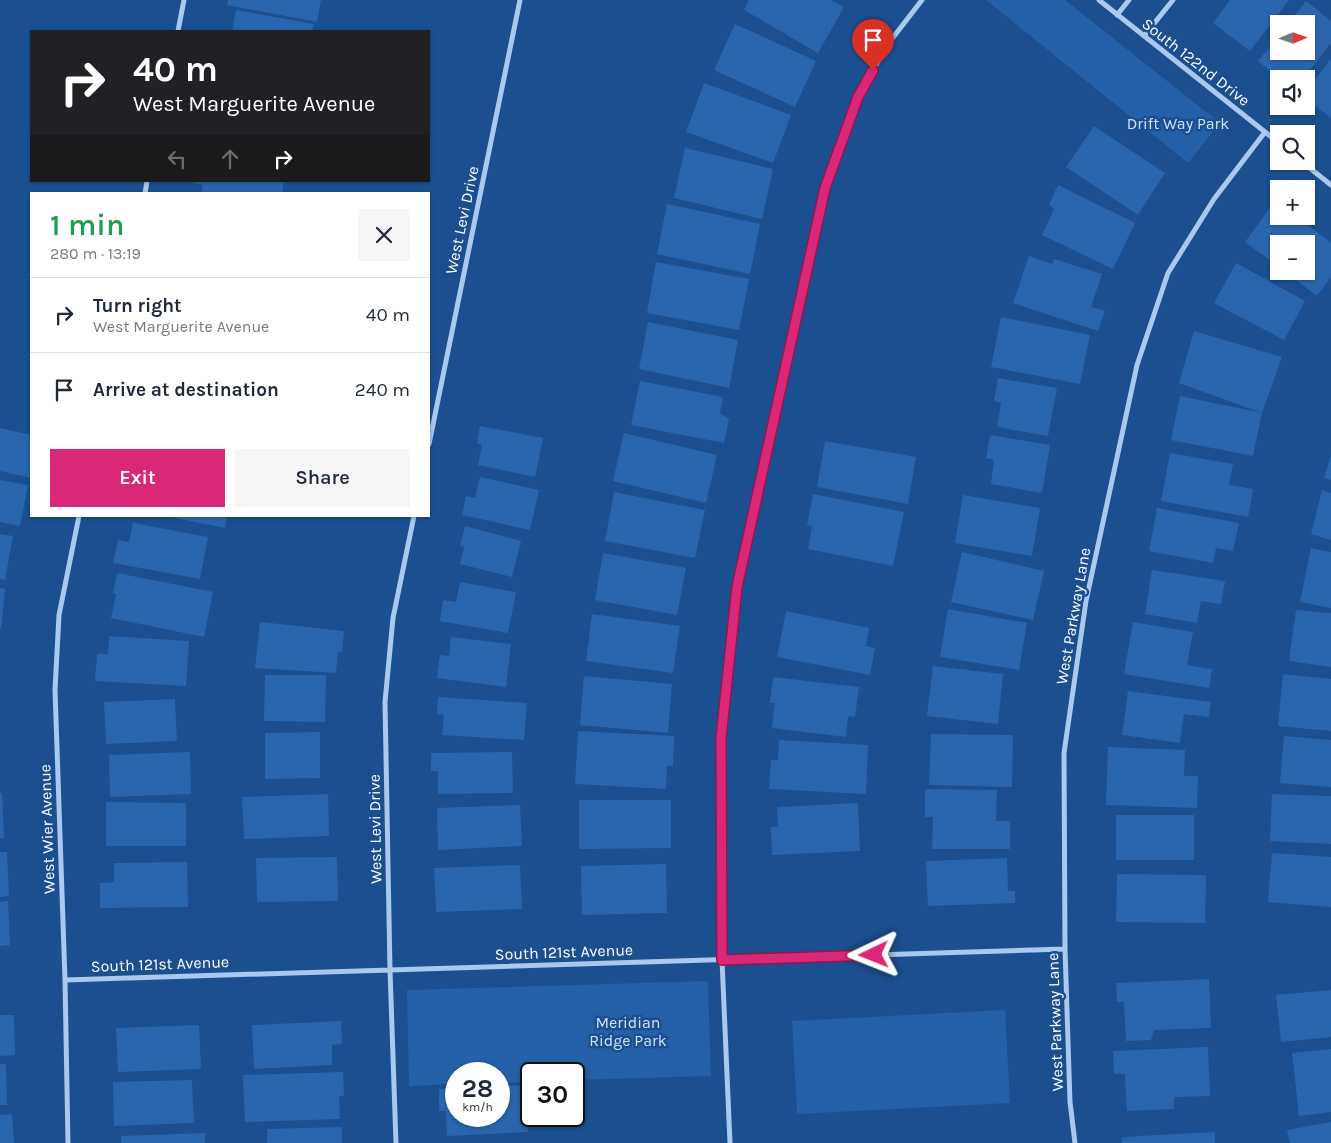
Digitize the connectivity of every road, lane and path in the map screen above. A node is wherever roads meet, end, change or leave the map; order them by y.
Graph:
1 (184, 0) edge
2 (520, 0) edge
3 (922, 0) edge
4 (1099, 0) edge
5 (1129, 0) edge
6 (1173, 0) edge
7 (1117, 15) junction
8 (178, 30) edge
9 (1144, 36) junction
10 (1265, 132) junction
11 (1270, 136) edge
12 (1312, 170) edge
13 (1331, 185) edge
14 (430, 439) edge
15 (79, 517) edge
16 (414, 517) edge
17 (1065, 949) junction
18 (722, 960) junction
19 (390, 970) junction
20 (65, 980) junction
21 (68, 1143) edge
22 (396, 1143) edge
23 (730, 1143) edge
24 (1074, 1143) edge

1 - 8 street
2 - 14 street, West Levi Drive
3 - 18 street
4 - 7 street, South 122nd Drive
5 - 7 street
6 - 9 street
7 - 9 street, South 122nd Drive
9 - 10 street, South 122nd Drive
10 - 11 street, South 122nd Drive
10 - 17 street, West Parkway Lane
12 - 13 street
15 - 20 street, West Wier Avenue
16 - 19 street, West Levi Drive
17 - 18 street, South 121st Avenue
17 - 24 street, West Parkway Lane
18 - 19 street, South 121st Avenue
18 - 23 street
19 - 20 street, South 121st Avenue
19 - 22 street, West Levi Drive
20 - 21 street, West Wier Avenue

